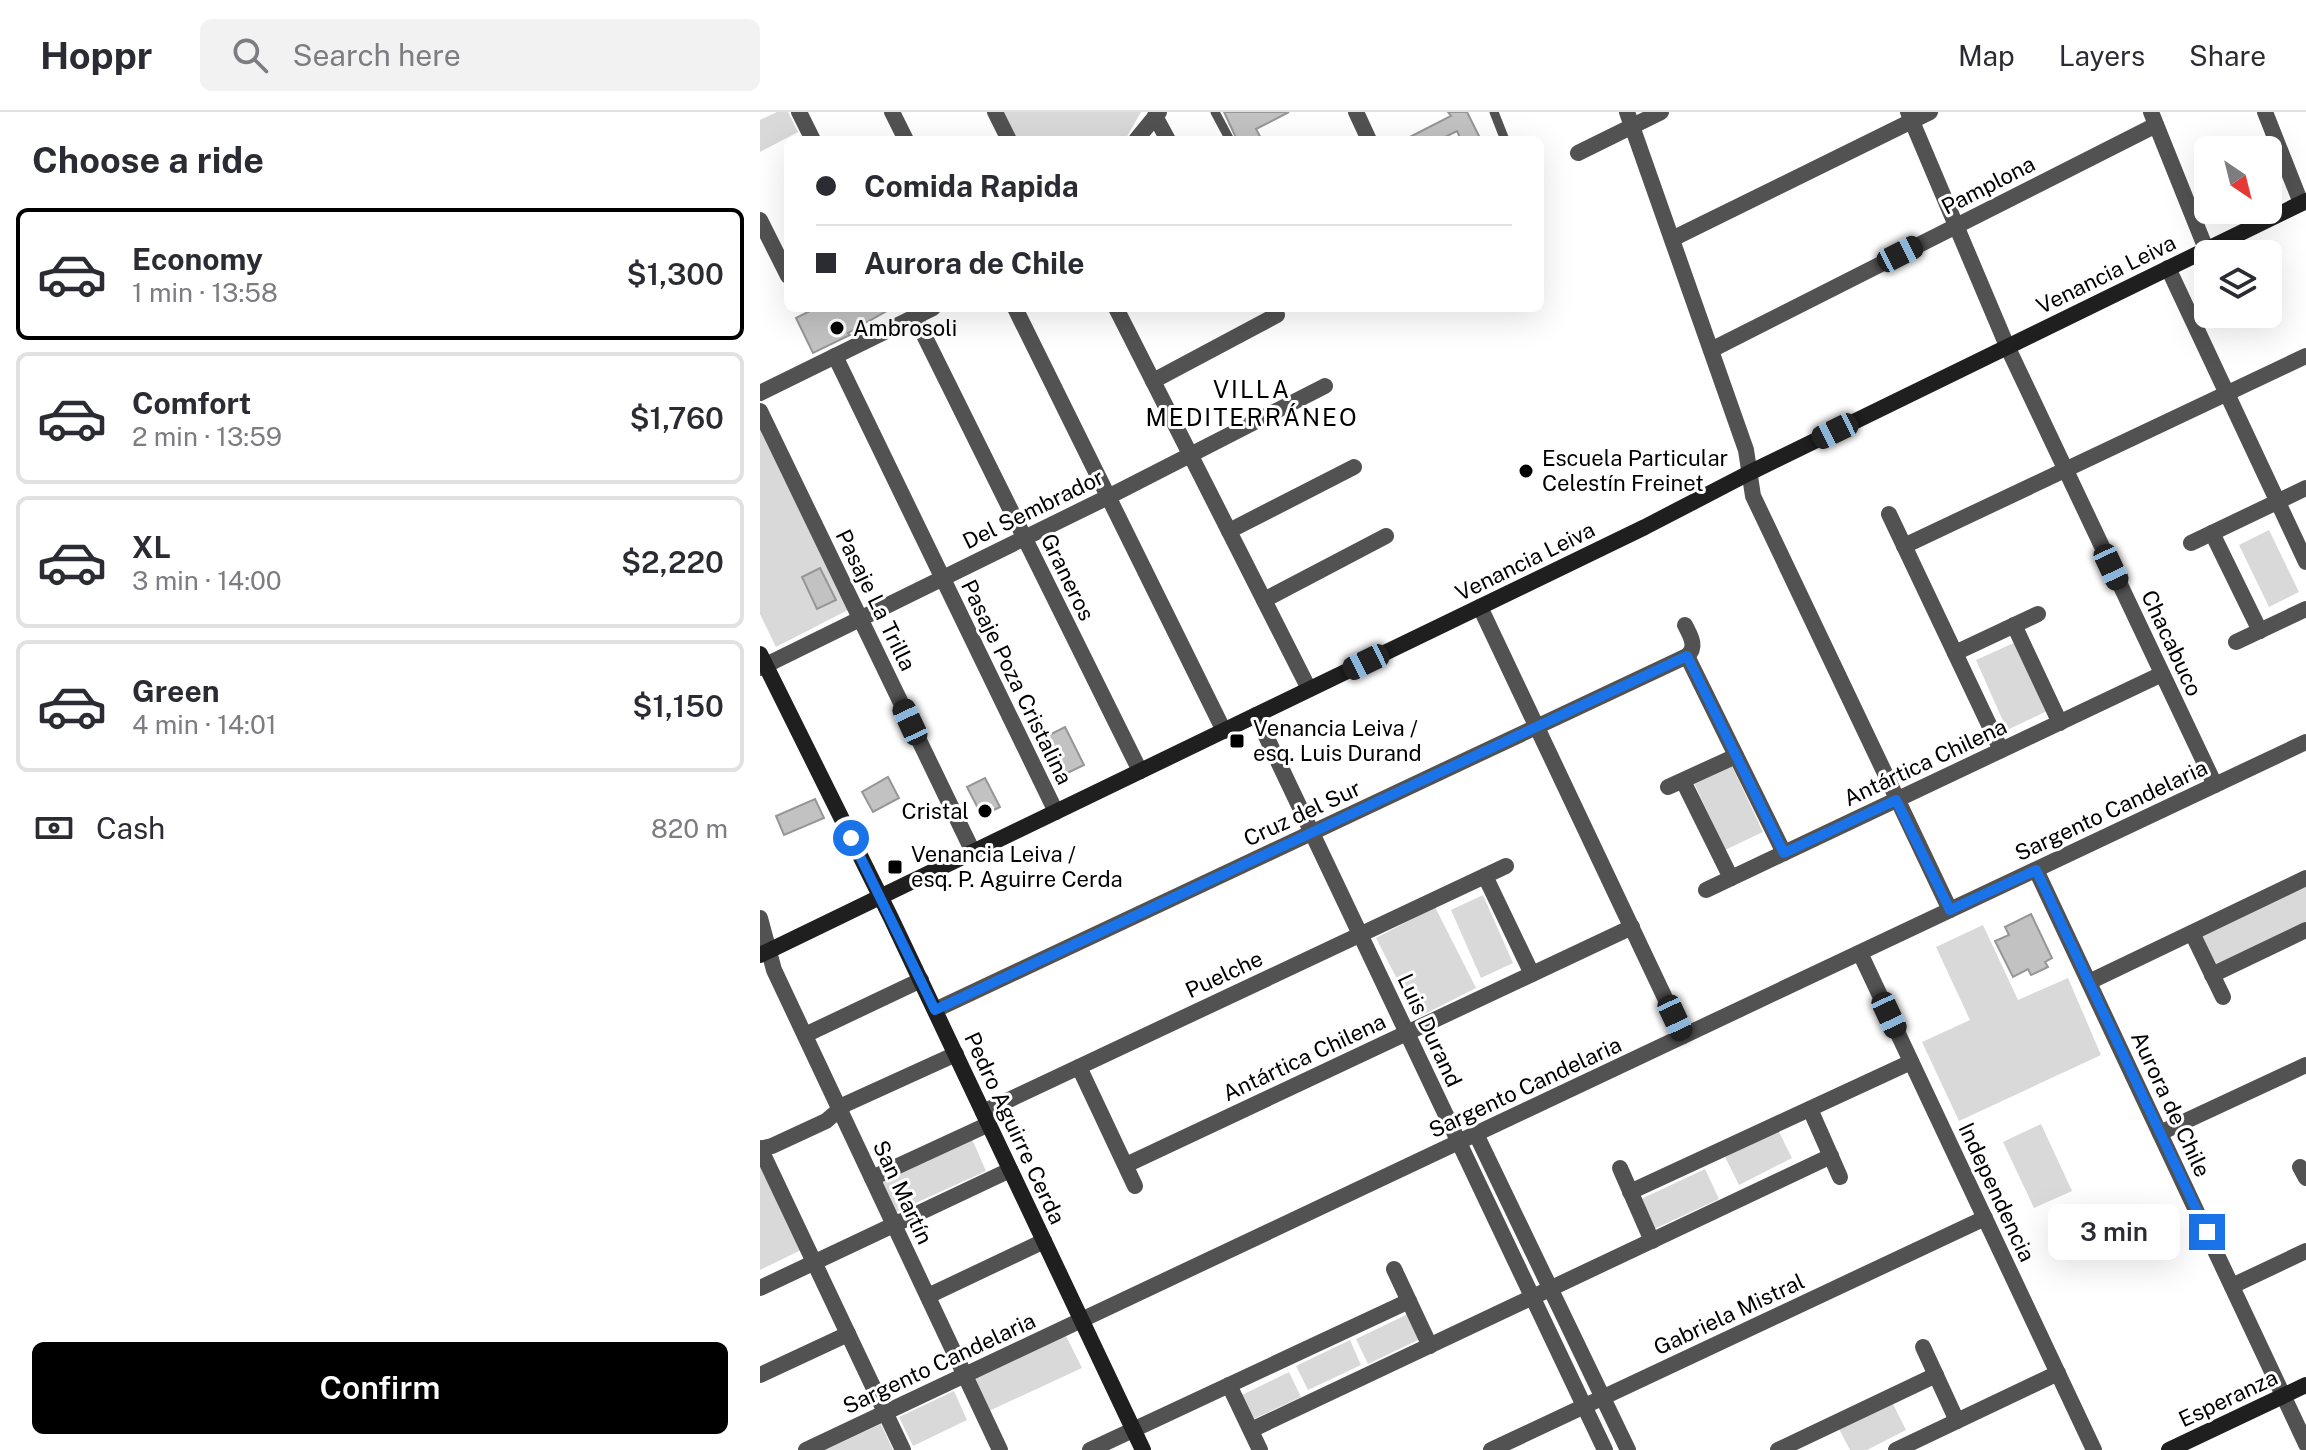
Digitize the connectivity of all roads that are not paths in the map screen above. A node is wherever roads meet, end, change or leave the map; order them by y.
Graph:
1 (799, 112) edge
2 (892, 112) edge
3 (995, 112) edge
4 (1215, 112) edge
5 (1356, 112) edge
6 (1494, 112) edge
7 (1661, 112) edge
8 (1930, 112) edge
9 (2265, 112) edge
10 (1157, 114) edge
11 (1910, 116) edge
12 (2153, 118) edge
13 (1630, 119) edge
14 (811, 136) edge
15 (904, 136) edge
16 (1007, 136) edge
17 (1139, 136) edge
18 (1166, 136) edge
19 (1228, 136) edge
20 (1367, 136) edge
21 (1503, 136) edge
22 (1578, 153) dead end
23 (2304, 202) edge
24 (760, 220) edge
25 (1955, 227) junction
26 (1672, 239) junction
27 (2202, 240) edge
28 (2225, 240) edge
29 (2194, 255) edge
30 (784, 268) edge
31 (2168, 268) junction
32 (925, 312) edge
33 (1017, 312) edge
34 (1120, 312) edge
35 (1277, 315) dead end
36 (915, 317) junction
37 (2007, 346) junction
38 (1711, 350) junction
39 (835, 356) junction
40 (2306, 356) edge
41 (1153, 381) junction
42 (1325, 386) dead end
43 (760, 393) edge
44 (2227, 393) junction
45 (760, 411) edge
46 (1190, 455) junction
47 (1354, 467) dead end
48 (2065, 470) junction
49 (1749, 473) junction
50 (2306, 488) edge
51 (1108, 497) junction
52 (2278, 502) junction
53 (1889, 514) dead end
54 (1229, 531) junction
55 (2212, 533) junction
56 (1386, 536) dead end
57 (1024, 538) junction
58 (2191, 543) dead end
59 (1904, 546) junction
60 (2306, 562) edge
61 (942, 579) junction
62 (1264, 600) junction
63 (1480, 607) junction
64 (2306, 609) edge
65 (2038, 614) dead end
66 (860, 619) junction
67 (1685, 625) dead end
68 (2014, 625) junction
69 (2260, 631) junction
70 (2236, 642) dead end
71 (1955, 653) junction
72 (1687, 656) junction
73 (762, 663) edge
74 (2162, 674) junction
75 (1309, 689) junction
76 (1256, 715) junction
77 (2060, 723) junction
78 (1537, 727) junction
79 (1224, 731) junction
80 (2306, 742) edge
81 (2001, 750) junction
82 (1736, 756) junction
83 (1140, 771) junction
84 (2215, 785) junction
85 (1896, 800) junction
86 (1056, 812) junction
87 (1312, 833) junction
88 (973, 852) junction
89 (1784, 853) junction
90 (1506, 866) dead end
91 (2036, 870) junction
92 (1485, 876) junction
93 (1731, 878) junction
94 (2306, 878) edge
95 (1706, 890) dead end
96 (880, 896) junction
97 (1950, 910) junction
98 (760, 918) edge
99 (1632, 927) junction
100 (2306, 930) edge
101 (2192, 933) junction
102 (1360, 934) junction
103 (764, 953) edge
104 (1860, 953) junction
105 (1532, 974) junction
106 (2212, 975) junction
107 (921, 980) junction
108 (2089, 982) junction
109 (2223, 997) dead end
110 (935, 1010) junction
111 (1407, 1033) junction
112 (805, 1035) junction
113 (1683, 1036) junction
114 (956, 1054) junction
115 (1911, 1062) junction
116 (2306, 1065) edge
117 (1079, 1067) junction
118 (1810, 1109) junction
119 (840, 1111) junction
120 (986, 1118) junction
121 (2160, 1133) junction
122 (1476, 1134) junction
123 (1458, 1142) junction
124 (760, 1149) edge
125 (1831, 1156) junction
126 (1126, 1165) junction
127 (1620, 1168) dead end
128 (1010, 1170) junction
129 (1840, 1177) dead end
130 (872, 1178) junction
131 (1135, 1186) dead end
132 (1630, 1192) junction
133 (1985, 1218) junction
134 (894, 1225) junction
135 (1044, 1241) junction
136 (1652, 1241) junction
137 (2306, 1251) edge
138 (815, 1262) junction
139 (1394, 1269) dead end
140 (2232, 1286) junction
141 (760, 1288) edge
142 (1551, 1289) junction
143 (928, 1296) junction
144 (1532, 1297) junction
145 (1409, 1301) junction
146 (1081, 1320) junction
147 (848, 1334) junction
148 (1430, 1346) junction
149 (1923, 1347) dead end
150 (2058, 1373) junction
151 (760, 1375) edge
152 (965, 1375) junction
153 (1936, 1375) junction
154 (1229, 1385) junction
155 (2306, 1385) edge
156 (2284, 1396) junction
157 (1603, 1398) junction
158 (1584, 1406) junction
159 (886, 1413) junction
160 (1957, 1421) junction
161 (1133, 1430) junction
162 (1251, 1430) junction
163 (2306, 1444) edge
164 (806, 1450) edge
165 (903, 1450) edge
166 (1000, 1450) edge
167 (1090, 1450) edge
168 (1143, 1450) edge
169 (1260, 1450) edge
170 (1491, 1450) edge
171 (1605, 1450) edge
172 (1628, 1450) edge
173 (1778, 1450) edge
174 (1896, 1450) edge
175 (2094, 1450) edge
176 (2169, 1450) edge

1 - 14 street
2 - 15 street
3 - 16 street
4 - 19 lane
5 - 20 street
6 - 21 lane
7 - 13 street
8 - 11 street
9 - 23 street
10 - 17 street
10 - 18 street
11 - 25 street, Chacabuco
11 - 26 street
12 - 25 street, Pamplona
12 - 27 street
13 - 22 street
13 - 26 street
23 - 28 street, Venancia Leiva
24 - 30 street
25 - 37 street, Chacabuco
25 - 38 street, Pamplona
26 - 38 street
29 - 31 street, Venancia Leiva
31 - 37 street, Venancia Leiva
31 - 44 street
32 - 36 street
33 - 51 street
34 - 41 street
35 - 41 street
36 - 39 street
36 - 57 street, Graneros
37 - 48 street, Chacabuco
37 - 49 street, Venancia Leiva
38 - 49 street
39 - 43 street
39 - 61 street, Pasaje Poza Cristalina
40 - 44 street
41 - 46 street
42 - 46 street, Del Sembrador
44 - 48 street
44 - 52 street
45 - 66 street, Pasaje La Trilla
46 - 51 street, Del Sembrador
46 - 54 street
47 - 54 street
48 - 59 street
48 - 74 street, Chacabuco
49 - 63 street, Venancia Leiva
49 - 85 street
50 - 52 street
51 - 57 street, Del Sembrador
51 - 79 street
52 - 55 street
52 - 60 street
53 - 59 street
54 - 62 street
55 - 58 street
55 - 69 street
56 - 62 street
57 - 61 street, Del Sembrador
57 - 83 street, Graneros
59 - 71 street
61 - 66 street, Del Sembrador
61 - 86 street, Pasaje Poza Cristalina
62 - 75 street
63 - 75 street, Venancia Leiva
63 - 78 street
64 - 69 street
65 - 68 street
66 - 73 street, Del Sembrador
66 - 88 street, Pasaje La Trilla
67 - 72 street
68 - 71 street
68 - 77 street
69 - 70 street
71 - 81 street
72 - 78 street, Cruz del Sur
72 - 82 street
73 - 96 street, Pedro Aguirre Cerda
74 - 77 street, Antártica Chilena
74 - 84 street, Chacabuco
75 - 76 street, Venancia Leiva
76 - 79 street, Venancia Leiva
76 - 87 street, Luis Durand
77 - 81 street, Antártica Chilena
78 - 87 street, Cruz del Sur
78 - 99 street
79 - 83 street, Venancia Leiva
80 - 84 street, Sargento Candelaria
81 - 85 street, Antártica Chilena
82 - 89 street
82 - 93 street
83 - 86 street, Venancia Leiva
84 - 91 street, Sargento Candelaria
85 - 89 street, Antártica Chilena
85 - 97 street
86 - 88 street, Venancia Leiva
87 - 102 street, Luis Durand
87 - 110 street, Cruz del Sur
88 - 96 street, Venancia Leiva
89 - 93 street, Antártica Chilena
90 - 92 street, Puelche
91 - 97 street, Sargento Candelaria
91 - 108 street, Aurora de Chile
92 - 102 street, Puelche
92 - 105 street
93 - 95 street, Antártica Chilena
94 - 101 street
96 - 103 street, Venancia Leiva
96 - 107 street, Pedro Aguirre Cerda
97 - 104 street, Sargento Candelaria
98 - 103 street, San Martín
99 - 105 street, Antártica Chilena
99 - 113 street
100 - 106 street
101 - 106 street
101 - 108 street
102 - 111 street, Luis Durand
102 - 117 street, Puelche
103 - 112 street, San Martín
104 - 113 street, Sargento Candelaria
104 - 115 street, Independencia
105 - 111 street, Antártica Chilena
106 - 109 street
107 - 110 street, Pedro Aguirre Cerda
107 - 112 street
108 - 121 street, Aurora de Chile
110 - 114 street, Pedro Aguirre Cerda
111 - 123 street, Luis Durand
111 - 126 street, Antártica Chilena
112 - 119 street, San Martín
113 - 122 street, Sargento Candelaria
114 - 119 street
114 - 120 street, Pedro Aguirre Cerda
115 - 118 street
115 - 133 street, Independencia
116 - 121 street
117 - 120 street, Puelche
117 - 126 street
118 - 125 street
118 - 132 street
119 - 124 street
119 - 130 street, San Martín
120 - 128 street, Pedro Aguirre Cerda
120 - 130 street, Puelche
121 - 140 street, Aurora de Chile
122 - 123 street, Sargento Candelaria
122 - 142 street
123 - 144 street, Luis Durand
123 - 146 street, Sargento Candelaria
124 - 138 street
125 - 129 street
125 - 136 street
126 - 131 street
127 - 132 street
128 - 134 street
128 - 135 street, Pedro Aguirre Cerda
130 - 134 street, San Martín
132 - 136 street
133 - 150 street, Independencia
133 - 157 street, Gabriela Mistral
134 - 138 street
134 - 143 street, San Martín
135 - 143 street
135 - 146 street, Pedro Aguirre Cerda
136 - 142 street
137 - 140 street
138 - 141 street
138 - 147 street
139 - 145 street
140 - 156 street, Aurora de Chile
142 - 144 street
142 - 157 street
143 - 152 street, San Martín
144 - 148 street
144 - 158 street, Luis Durand
145 - 148 street
145 - 154 street
146 - 152 street, Sargento Candelaria
146 - 161 street, Pedro Aguirre Cerda
147 - 151 street
147 - 159 street
148 - 162 street
149 - 153 street
150 - 160 street
150 - 175 street, Independencia
152 - 159 street, Sargento Candelaria
152 - 166 street, San Martín
153 - 160 street
153 - 173 street
154 - 161 street
154 - 162 street
155 - 156 street, Esperanza
156 - 163 street, Aurora de Chile
156 - 176 street, Esperanza
157 - 158 street, Gabriela Mistral
157 - 172 street
158 - 170 street, Gabriela Mistral
158 - 171 street, Luis Durand
159 - 164 street, Sargento Candelaria
159 - 165 street
160 - 174 street
161 - 167 street
161 - 168 street, Pedro Aguirre Cerda
162 - 169 street

